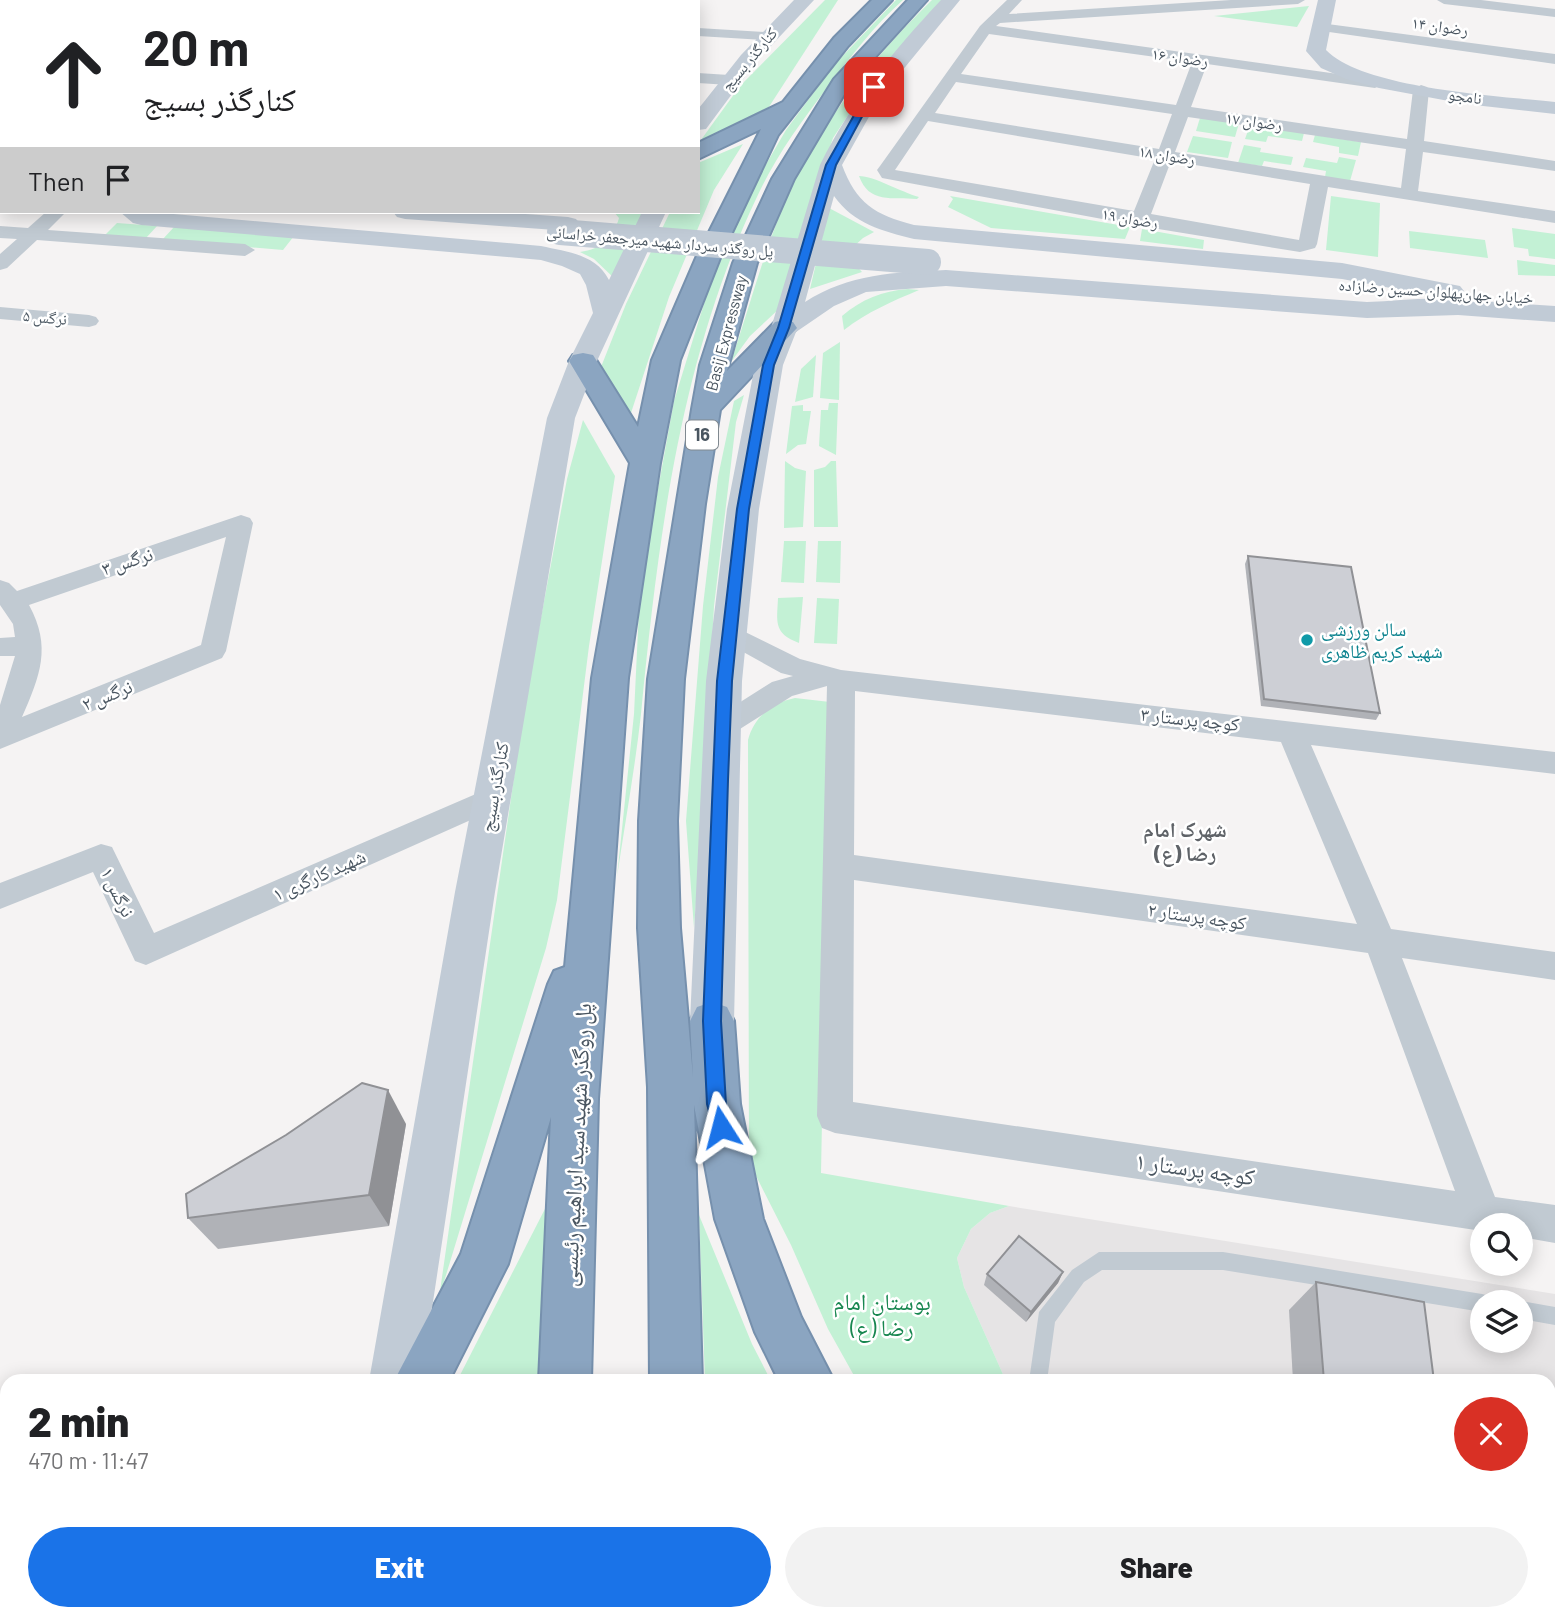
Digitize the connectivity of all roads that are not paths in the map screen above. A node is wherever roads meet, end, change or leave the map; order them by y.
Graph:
1 (805, 0) edge
2 (855, 0) edge
3 (883, 0) edge
4 (918, 0) edge
5 (951, 0) edge
6 (1015, 0) edge
7 (1149, 0) edge
8 (1298, 0) edge
9 (1327, 0) edge
10 (1444, 0) edge
11 (1183, 7) junction
12 (1555, 13) edge
13 (989, 24) junction
14 (1320, 27) junction
15 (700, 32) edge
16 (766, 36) junction
17 (841, 42) junction
18 (1555, 59) edge
19 (1201, 60) junction
20 (952, 77) junction
21 (700, 78) edge
22 (729, 80) junction
23 (1375, 83) junction
24 (1420, 90) junction
25 (789, 106) junction
26 (1555, 108) edge
27 (1182, 111) junction
28 (925, 116) junction
29 (700, 121) edge
30 (1413, 145) junction
31 (700, 151) edge
32 (1165, 155) junction
33 (831, 165) junction
34 (1555, 166) edge
35 (1320, 181) junction
36 (1409, 195) junction
37 (55, 214) edge
38 (135, 214) edge
39 (353, 214) edge
40 (456, 214) edge
41 (653, 214) edge
42 (1555, 217) edge
43 (558, 218) edge
44 (1140, 219) junction
45 (0, 232) edge
46 (914, 232) junction
47 (32, 235) junction
48 (245, 250) dead end
49 (541, 253) junction
50 (0, 264) edge
51 (886, 280) junction
52 (1319, 289) joint
53 (1454, 299) junction
54 (1555, 300) edge
55 (0, 313) edge
56 (606, 314) junction
57 (1555, 314) edge
58 (89, 321) dead end
59 (784, 328) junction
60 (583, 361) junction
61 (706, 409) junction
62 (645, 463) junction
63 (7, 595) edge
64 (729, 633) junction
65 (30, 646) junction
66 (0, 647) edge
67 (213, 651) joint
68 (833, 679) junction
69 (722, 727) junction
70 (1292, 731) junction
71 (0, 738) edge
72 (1555, 763) edge
73 (492, 798) junction
74 (839, 865) junction
75 (0, 896) edge
76 (592, 909) junction
77 (1380, 942) junction
78 (146, 951) joint
79 (1555, 966) edge
80 (712, 1021) joint
81 (1482, 1212) junction
82 (1555, 1224) edge
83 (1470, 1301) edge
84 (1533, 1312) edge
85 (1555, 1316) edge
86 (396, 1374) edge
87 (424, 1374) edge
88 (565, 1374) edge
89 (677, 1374) edge
90 (804, 1374) edge
91 (1039, 1374) edge

1 - 16 main road, کنارگذر بسیج
2 - 17 highway
3 - 17 highway, Basij Expressway
4 - 61 highway, Basij Expressway / 16
5 - 33 main road
6 - 13 street
7 - 11 street
8 - 11 street
9 - 14 main road
10 - 12 street
11 - 13 street
13 - 19 street, رضوان ۱۶
13 - 20 street
14 - 18 street, رضوان ۱۴
14 - 23 main road, نامجو
15 - 16 street
16 - 22 main road, کنارگذر بسیج
17 - 25 highway, Basij Expressway
19 - 23 street, رضوان ۱۶
19 - 27 street
20 - 27 street, رضوان ۱۷
20 - 28 street
21 - 22 street
22 - 29 main road, کنارگذر بسیج
23 - 24 main road, نامجو
24 - 26 main road, نامجو
24 - 30 street
25 - 31 highway
25 - 62 highway, Basij Expressway
27 - 30 street, رضوان ۱۷
27 - 32 street
28 - 32 street, رضوان ۱۸
28 - 44 street, رضوان ۱۹
30 - 34 street, رضوان ۱۷
30 - 36 street
32 - 35 street, رضوان ۱۸
32 - 44 street
33 - 46 main road
33 - 59 main road
35 - 36 street, رضوان ۱۸
35 - 44 street, رضوان ۱۹
36 - 42 street, رضوان ۱۸
37 - 47 street
38 - 49 main road
39 - 43 main road, پل روگذر سردار شهید میرجعفر خراسانی
40 - 43 main road, پل روگذر سردار شهید میرجعفر خراسانی
41 - 56 main road, کنارگذر بسیج
43 - 49 main road
43 - 52 main road, پل روگذر سردار شهید میرجعفر خراسانی, bridge
45 - 47 street
46 - 51 main road
46 - 53 main road
47 - 48 street
47 - 50 street
49 - 56 main road
51 - 53 main road
51 - 59 main road
52 - 53 main road, خیابان جهان‌پهلوان حسین رضا‌زاده
53 - 54 main road, خیابان جهان‌پهلوان حسین رضا‌زاده
53 - 57 main road, خیابان جهان‌پهلوان حسین رضا‌زاده
55 - 58 street, نرگس ۵
56 - 60 main road, کنارگذر بسیج
59 - 61 highway
59 - 64 main road
60 - 62 highway
60 - 73 main road, کنارگذر بسیج
61 - 89 highway, Basij Expressway / 16
62 - 76 highway, Basij Expressway
63 - 65 street
63 - 67 street, نرگس ۳
64 - 68 street
64 - 69 main road
65 - 66 street
65 - 71 street
67 - 71 street, نرگس ۲
68 - 69 street
68 - 70 street, کوچه پرستار ۳
68 - 74 street
69 - 80 main road
70 - 72 street, کوچه پرستار ۳
70 - 77 street
73 - 78 street, شهید کارگری ۱
73 - 86 main road, کنارگذر بسیج
74 - 77 street, کوچه پرستار ۲
74 - 81 street, کوچه پرستار ۱
75 - 78 street, نرگس ۱
76 - 87 highway
76 - 88 highway, پل روگذر شهید سید ابراهیم رئیسی
77 - 79 street, کوچه پرستار ۲
77 - 81 street
80 - 90 highway
81 - 82 street, کوچه پرستار ۱
83 - 91 lane
84 - 85 lane

